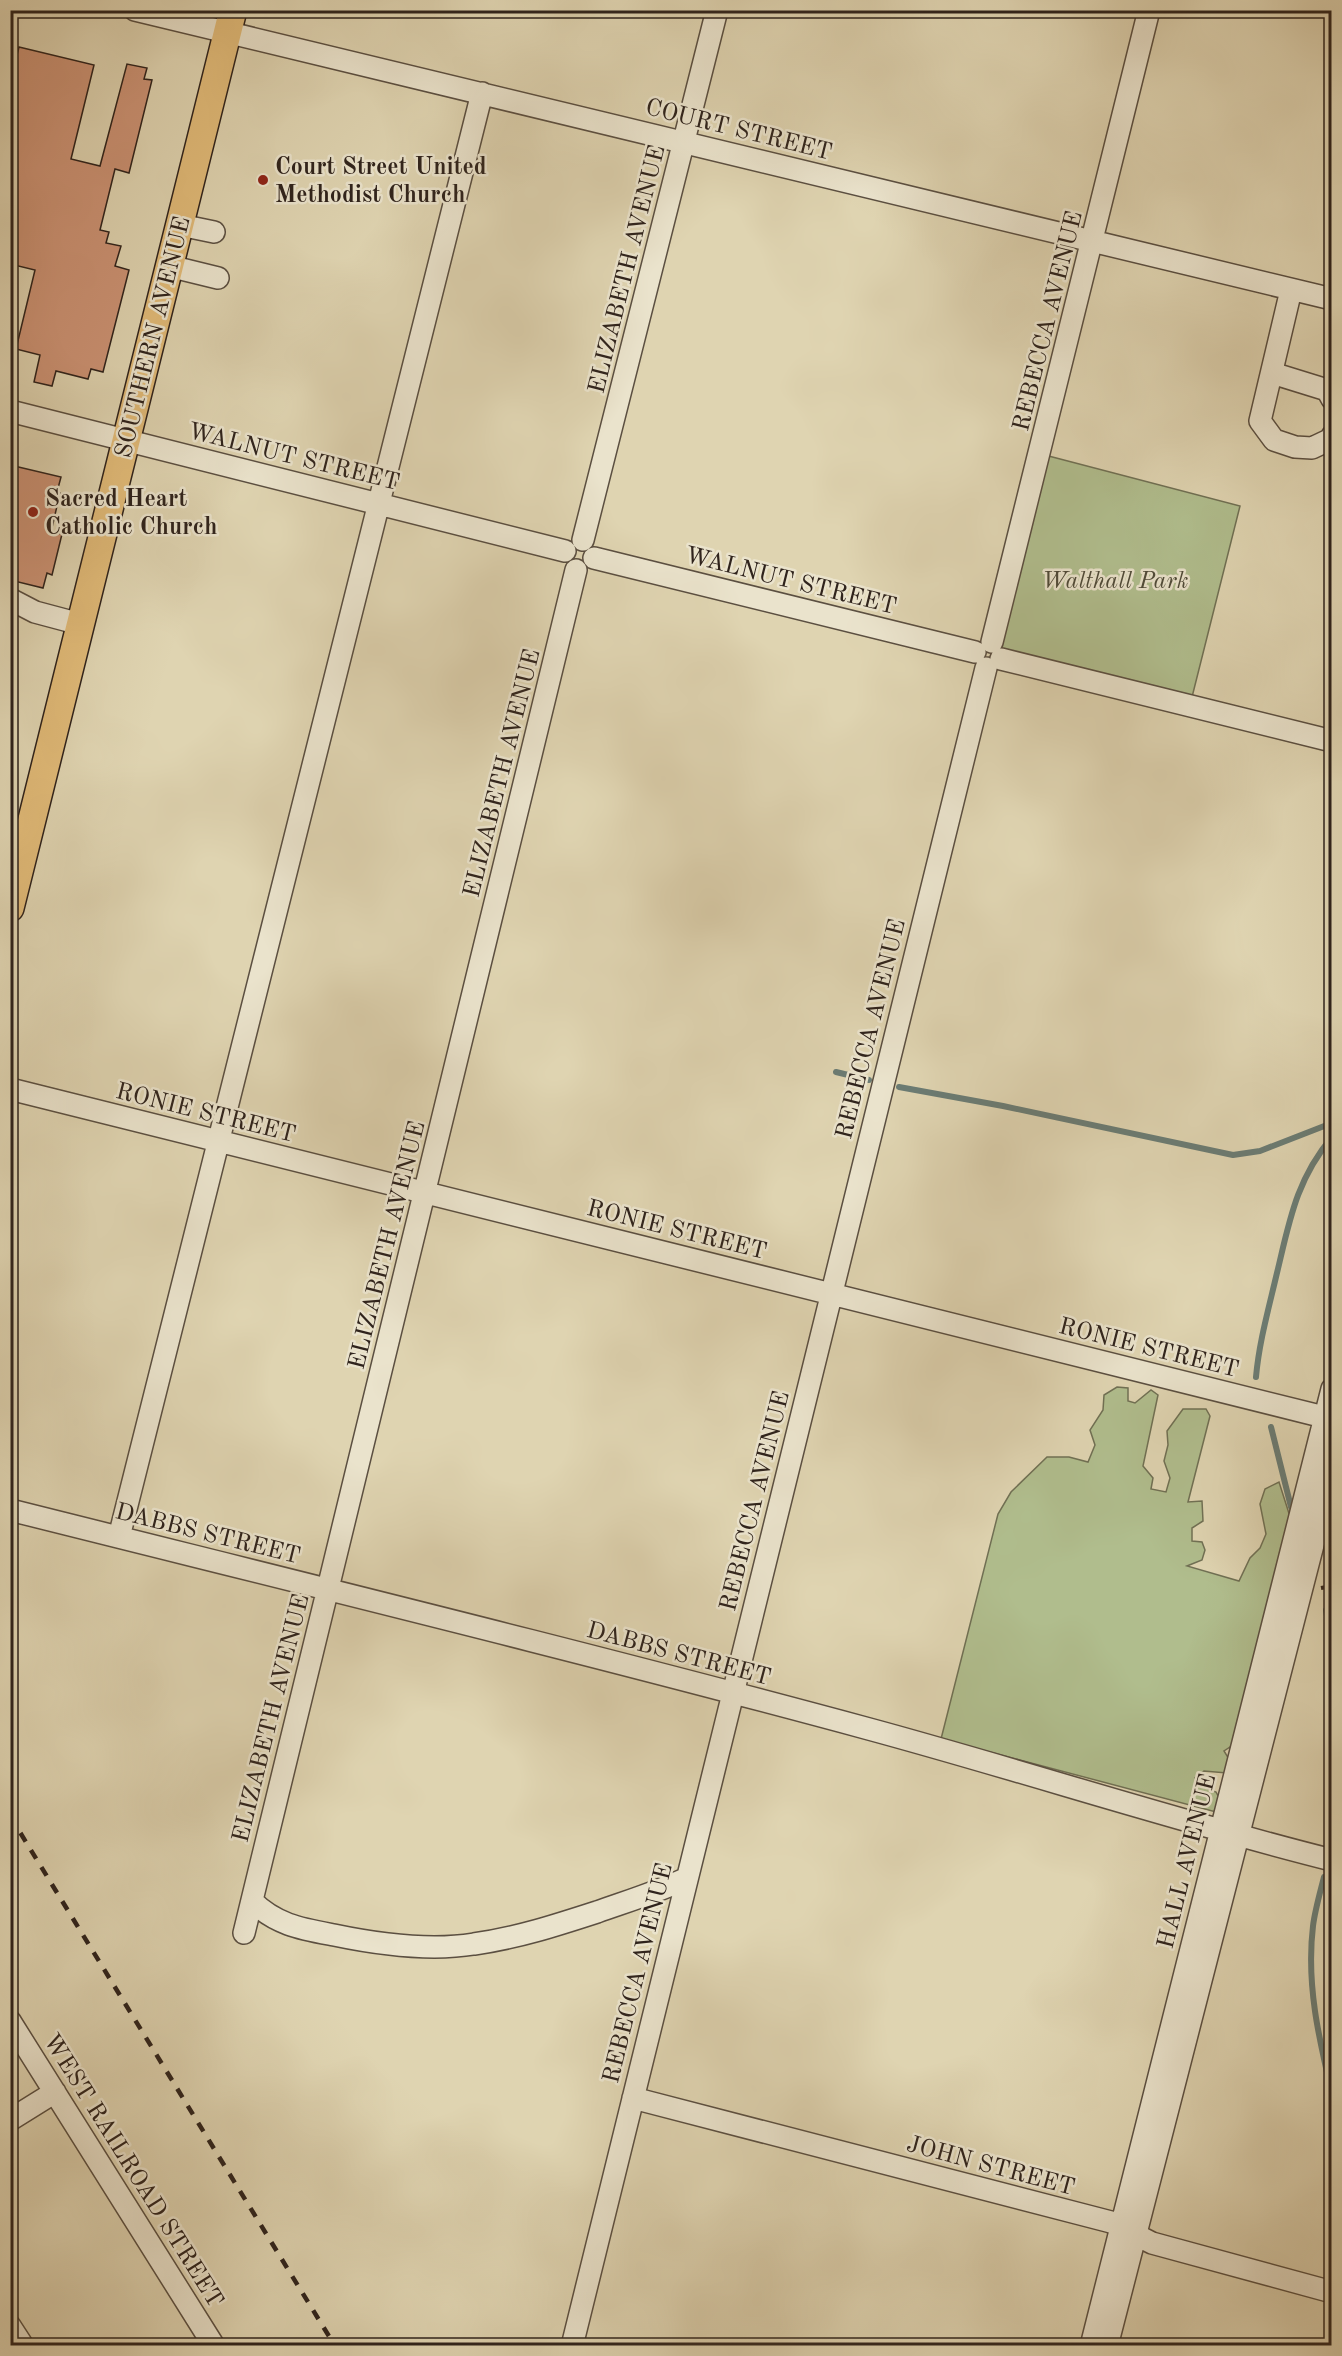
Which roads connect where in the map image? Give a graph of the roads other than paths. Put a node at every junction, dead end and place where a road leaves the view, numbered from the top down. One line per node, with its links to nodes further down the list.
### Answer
1 (135, 10): 4 (street, COURT STREET)
2 (717, 10): 6 (street, ELIZABETH AVENUE)
3 (1149, 10): 9 (street, REBECCA AVENUE)
4 (230, 21): 5 (street, COURT STREET); 7 (main road, SOUTHERN AVENUE)
5 (482, 93): 6 (street, COURT STREET); 19 (street)
6 (685, 142): 9 (street, COURT STREET); 20 (street, ELIZABETH AVENUE)
7 (180, 225): 8 (street); 10 (main road, SOUTHERN AVENUE)
8 (214, 232)
9 (1093, 241): 12 (street, COURT STREET); 23 (street, REBECCA AVENUE)
10 (169, 266): 11 (street); 18 (main road, SOUTHERN AVENUE)
11 (218, 278)
12 (1291, 290): 13 (street, COURT STREET); 14 (street)
13 (1332, 300)
14 (1272, 373): 15 (street); 17 (street)
15 (1332, 399)
16 (10, 411): 18 (street, WALNUT STREET)
17 (1332, 436)
18 (126, 440): 19 (street, WALNUT STREET); 22 (main road, SOUTHERN AVENUE)
19 (379, 503): 20 (street, WALNUT STREET); 27 (street)
20 (580, 555): 23 (street, WALNUT STREET); 28 (street, ELIZABETH AVENUE)
21 (10, 599): 22 (street)
22 (80, 624): 25 (main road, SOUTHERN AVENUE)
23 (988, 655): 24 (street, WALNUT STREET); 29 (street, REBECCA AVENUE)
24 (1332, 741)
25 (10, 908)
26 (10, 1089): 27 (street, RONIE STREET)
27 (219, 1142): 28 (street, RONIE STREET); 34 (street)
28 (426, 1191): 29 (street, RONIE STREET); 35 (street, ELIZABETH AVENUE)
29 (831, 1295): 31 (street, RONIE STREET); 36 (street, REBECCA AVENUE)
30 (1332, 1389): 31 (street, HALL AVENUE)
31 (1328, 1418): 37 (street, HALL AVENUE)
32 (1332, 1471): 37 (street, HALL AVENUE)
33 (10, 1510): 34 (street, DABBS STREET)
34 (119, 1537): 35 (street, DABBS STREET)
35 (328, 1589): 36 (street, DABBS STREET); 40 (street, ELIZABETH AVENUE)
36 (734, 1693): 37 (street, DABBS STREET); 39 (street, REBECCA AVENUE)
37 (1229, 1834): 38 (street, DABBS STREET); 46 (street, HALL AVENUE)
38 (1332, 1860)
39 (687, 1878): 40 (street); 44 (street, REBECCA AVENUE)
40 (252, 1901): 41 (street, ELIZABETH AVENUE)
41 (244, 1933)
42 (10, 2021): 43 (street, WEST RAILROAD STREET)
43 (55, 2092): 45 (street); 50 (street, WEST RAILROAD STREET)
44 (633, 2098): 46 (street, JOHN STREET); 51 (street, REBECCA AVENUE)
45 (10, 2120)
46 (1128, 2231): 47 (street, JOHN STREET); 52 (street, HALL AVENUE); 53 (street, HALL AVENUE)
47 (1332, 2292)
48 (10, 2326): 49 (street)
49 (23, 2346)
50 (214, 2346)
51 (572, 2346)
52 (1091, 2346)
53 (1107, 2346)

